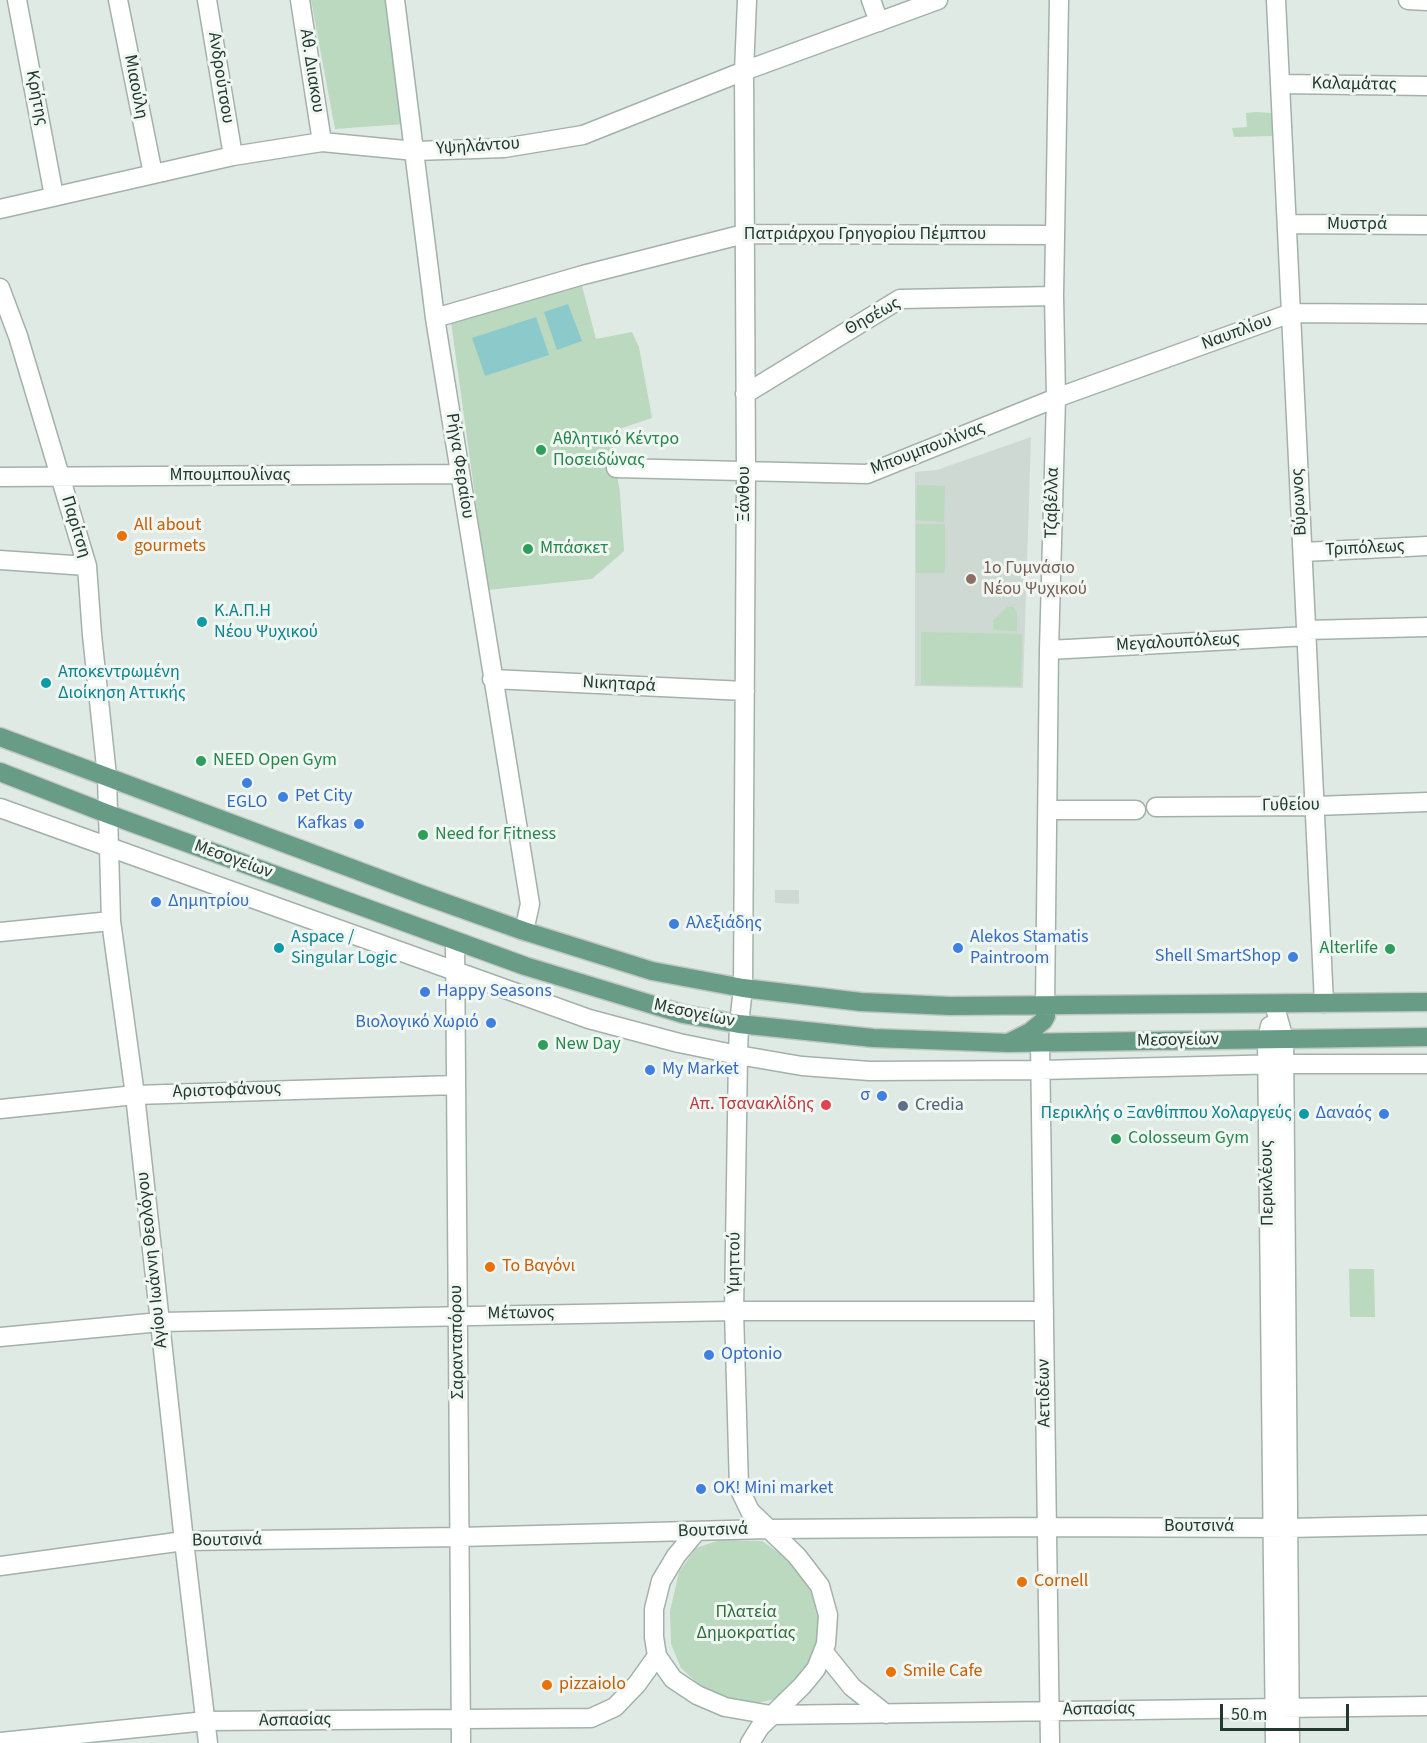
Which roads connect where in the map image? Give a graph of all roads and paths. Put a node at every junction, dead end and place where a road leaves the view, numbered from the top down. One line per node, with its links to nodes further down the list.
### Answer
1 (17, 0): 23 (street, Κρήτης)
2 (118, 0): 22 (street, Μιαούλη)
3 (207, 0): 21 (street, Ανδρούτσου)
4 (300, 0): 19 (street, Αθ. Διιακου)
5 (395, 0): 20 (street, Ρήγα Φεραίου)
6 (747, 0): 16 (street, Ξάνθου)
7 (871, 0): 15 (street)
8 (938, 0): 15 (street, Υψηλάντου)
9 (1051, 0): 14 (street)
10 (1059, 0): 14 (street, Τζαβέλλα)
11 (1276, 0): 17 (street, Βύρωνος)
12 (1408, 0): 13 (street)
13 (1427, 1)
14 (1058, 20): 28 (street, Τζαβέλλα)
15 (879, 22): 16 (street, Υψηλάντου)
16 (744, 71): 20 (street, Υψηλάντου); 27 (street, Ξάνθου)
17 (1280, 84): 18 (street, Καλαμάτας); 25 (street, Βύρωνος)
18 (1427, 86)
19 (322, 142): 20 (street, Υψηλάντου); 21 (street, Υψηλάντου)
20 (415, 151): 33 (street, Ρήγα Φεραίου)
21 (233, 156): 22 (street, Υψηλάντου)
22 (153, 174): 23 (street, Υψηλάντου)
23 (54, 196): 24 (street, Υψηλάντου)
24 (0, 210)
25 (1287, 224): 26 (street, Μυστρά); 31 (street, Βύρωνος)
26 (1427, 225)
27 (744, 234): 28 (street, Πατριάρχου Γρηγορίου Πέμπτου); 33 (street, Πατριάρχου Γρηγορίου Πέμπτου); 35 (street, Ξάνθου)
28 (1055, 235): 30 (street, Τζαβέλλα)
29 (0, 288): 34 (street, Παρίτση)
30 (1054, 296): 35 (street, Θησέως); 36 (street, Τζαβέλλα)
31 (1291, 313): 32 (street, Ναυπλίου); 36 (street, Ναυπλίου); 43 (street, Βύρωνος)
32 (1427, 314)
33 (435, 318): 39 (street, Ρήγα Φεραίου)
34 (9, 338): 41 (street, Παρίτση)
35 (745, 394): 38 (street, Ξάνθου)
36 (1056, 399): 38 (street, Μπουμπουλίνας); 48 (street, Τζαβέλλα)
37 (616, 468): 38 (street, Μπουμπουλίνας)
38 (746, 471): 50 (street, Ξάνθου)
39 (460, 474): 41 (street, Μπουμπουλίνας); 49 (street, Ρήγα Φεραίου)
40 (0, 477): 41 (street, Μπουμπουλίνας)
41 (60, 478): 45 (street, Παρίτση)
42 (1427, 546): 43 (street, Τριπόλεως)
43 (1303, 552): 47 (street, Βύρωνος)
44 (0, 560): 45 (street)
45 (87, 566): 53 (street, Παρίτση)
46 (1427, 627): 47 (street, Μεγαλουπόλεως)
47 (1306, 633): 48 (street, Μεγαλουπόλεως); 55 (street, Βύρωνος)
48 (1050, 650): 58 (street, Τζαβέλλα)
49 (492, 679): 50 (street, Νικηταρά); 63 (street, Ρήγα Φεραίου)
50 (745, 691): 67 (street, Ξάνθου)
51 (0, 737): 53 (main road, Μεσογείων)
52 (0, 772): 60 (main road, Μεσογείων)
53 (107, 776): 60 (street, Αγίου Ιωάννη Θεολόγου); 63 (main road, Μεσογείων)
54 (1427, 802): 55 (street, Γυθείου)
55 (1315, 806): 56 (street, Γυθείου); 69 (street, Βύρωνος)
56 (1156, 807)
57 (0, 808): 61 (street, Μεσογείων)
58 (1048, 810): 59 (street); 71 (street, Τζαβέλλα)
59 (1136, 810)
60 (108, 814): 61 (street, Αγίου Ιωάννη Θεολόγου); 65 (main road, Μεσογείων)
61 (109, 848): 62 (street, Αγίου Ιωάννη Θεολόγου); 66 (street, Μεσογείων)
62 (111, 921): 64 (street); 82 (street, Αγίου Ιωάννη Θεολόγου)
63 (524, 931): 67 (main road, Μεσογείων)
64 (0, 932)
65 (455, 941): 66 (street, Σαρανταπόρου); 72 (main road, Μεσογείων)
66 (454, 972): 77 (street, Μεσογείων); 81 (street, Σαρανταπόρου)
67 (743, 988): 71 (main road, Μεσογείων); 72 (street, Υμηττού)
68 (1427, 1002): 69 (main road, Μεσογείων)
69 (1324, 1003): 70 (main road, Μεσογείων)
70 (1274, 1004): 71 (main road, Μεσογείων); 74 (street, Περικλέους)
71 (1045, 1006): 75 (main road)
72 (739, 1024): 75 (main road, Μεσογείων); 77 (street, Υμηττού)
73 (1427, 1037): 74 (main road, Μεσογείων)
74 (1275, 1039): 76 (main road, Μεσογείων); 78 (street, Περικλέους)
75 (1008, 1043): 76 (main road, Μεσογείων)
76 (1040, 1043): 80 (street, Αετιδέων)
77 (738, 1055): 80 (street, Μεσογείων); 84 (street, Υμηττού)
78 (1276, 1064): 79 (street, Μεσογείων); 80 (street, Μεσογείων); 91 (street, Περικλέους)
79 (1427, 1064)
80 (1040, 1070): 85 (street, Αετιδέων)
81 (455, 1085): 82 (street, Αριστοφάνους); 86 (street, Σαρανταπόρου)
82 (135, 1095): 83 (street, Αριστοφάνους); 87 (street, Αγίου Ιωάννη Θεολόγου)
83 (0, 1109)
84 (734, 1311): 85 (street, Μέτωνος); 86 (street, Μέτωνος); 92 (street, Υμηττού)
85 (1044, 1311): 90 (street, Αετιδέων)
86 (457, 1316): 87 (street, Μέτωνος); 94 (street, Σαρανταπόρου)
87 (160, 1322): 88 (street, Μέτωνος); 95 (street, Αγίου Ιωάννη Θεολόγου)
88 (0, 1337)
89 (1427, 1525): 91 (street, Βουτσινά)
90 (1047, 1527): 91 (street, Βουτσινά); 92 (street, Βουτσινά); 101 (street, Αετιδέων)
91 (1280, 1528): 100 (street, Περικλέους)
92 (768, 1529): 93 (street, Βουτσινά); 97 (street)
93 (696, 1532): 94 (street, Βουτσινά); 98 (street)
94 (459, 1537): 95 (street, Βουτσινά); 104 (street, Σαρανταπόρου)
95 (184, 1542): 96 (street, Βουτσινά); 105 (street, Αγίου Ιωάννη Θεολόγου)
96 (0, 1566)
97 (823, 1651): 102 (street); 103 (street)
98 (657, 1656): 103 (street); 104 (street, Ασπασίας)
99 (1427, 1706): 100 (street, Ασπασίας)
100 (1282, 1708): 101 (street, Ασπασίας); 111 (street, Περικλέους); 112 (street, Περικλέους)
101 (1050, 1711): 102 (street, Ασπασίας); 110 (street, Αετιδέων)
102 (886, 1714): 103 (street, Ασπασίας)
103 (771, 1715): 109 (street)
104 (461, 1719): 105 (street, Ασπασίας); 108 (street, Σαρανταπόρου)
105 (206, 1722): 106 (street, Ασπασίας); 107 (street, Αγίου Ιωάννη Θεολόγου)
106 (0, 1742)
107 (208, 1743)
108 (461, 1743)
109 (750, 1743)
110 (1050, 1743)
111 (1275, 1743)
112 (1290, 1743)

